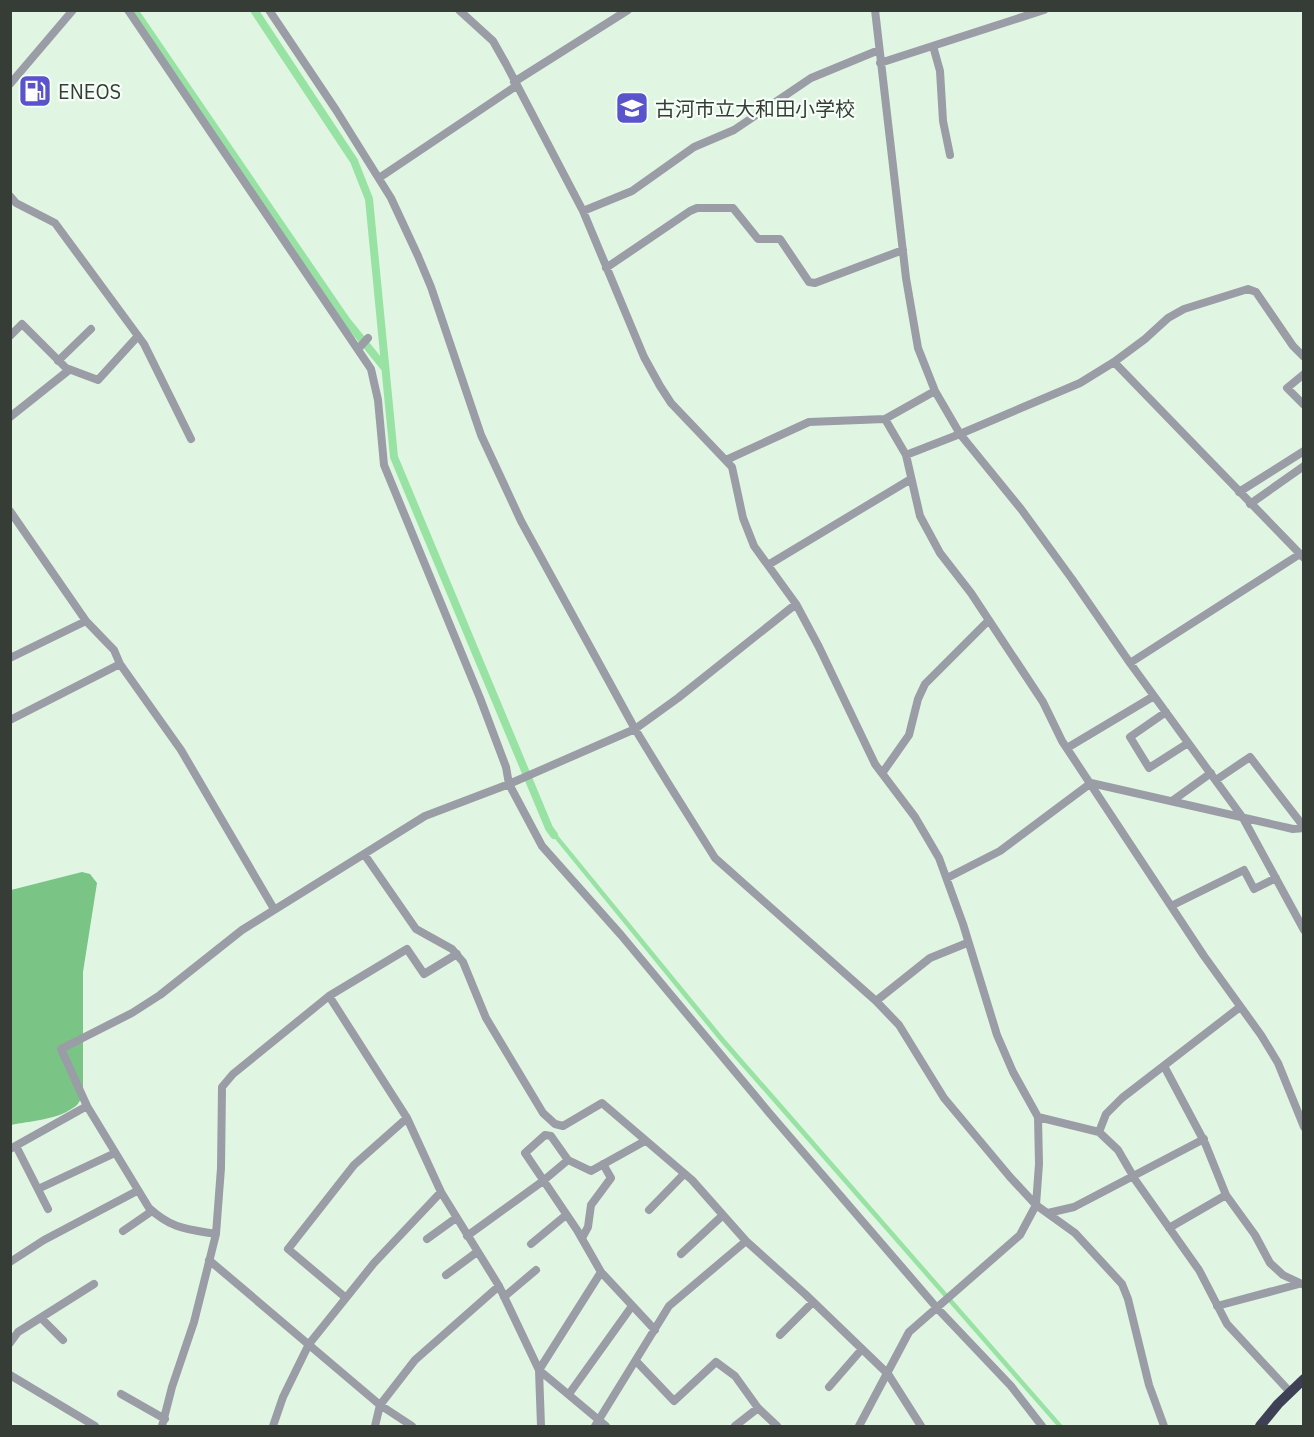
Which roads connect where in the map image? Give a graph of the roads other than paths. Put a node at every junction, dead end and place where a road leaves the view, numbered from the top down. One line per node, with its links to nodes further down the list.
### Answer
1 (73, 10): 11 (street)
2 (128, 10): 23 (street)
3 (269, 10): 14 (street)
4 (459, 10): 12 (street)
5 (628, 10): 12 (street)
6 (875, 10): 9 (street)
7 (1044, 10): 8 (street)
8 (933, 46): 10 (street); 13 (street)
9 (879, 50): 10 (street); 16 (street)
10 (880, 63): 17 (street)
11 (10, 84)
12 (515, 84): 14 (street); 16 (street)
13 (950, 155)
14 (379, 178): 54 (street)
15 (10, 196): 21 (street)
16 (583, 211): 18 (street)
17 (903, 250): 18 (street); 29 (street)
18 (606, 268): 37 (street)
19 (91, 329): 25 (street)
20 (10, 336): 25 (street)
21 (138, 336): 27 (street); 34 (street)
22 (368, 338): 23 (street)
23 (358, 349): 60 (street)
24 (1304, 357): 26 (street)
25 (58, 361): 27 (street)
26 (1114, 362): 33 (street); 40 (street)
27 (69, 370): 31 (street)
28 (1304, 374): 30 (street)
29 (935, 391): 32 (street); 33 (street)
30 (1304, 405)
31 (10, 417)
32 (885, 419): 36 (street); 37 (street)
33 (960, 434): 36 (street); 49 (street)
34 (191, 439)
35 (1304, 451): 40 (street)
36 (906, 455): 39 (street)
37 (726, 460): 44 (street)
38 (1304, 466): 41 (street)
39 (911, 478): 44 (street); 46 (street)
40 (1239, 492): 41 (street)
41 (1250, 504): 43 (street)
42 (10, 511): 47 (street)
43 (1302, 556): 49 (street)
44 (768, 565): 45 (street)
45 (796, 604): 54 (street); 57 (street)
46 (989, 620): 56 (street); 57 (street)
47 (86, 621): 48 (street); 50 (street)
48 (10, 658)
49 (1130, 663): 51 (street)
50 (120, 664): 53 (street); 68 (street)
51 (1154, 696): 52 (street); 56 (street)
52 (1166, 712): 55 (street); 55 (street)
53 (10, 720)
54 (635, 729): 60 (street); 73 (street)
55 (1188, 743): 58 (street)
56 (1067, 748): 59 (street)
57 (883, 772): 65 (street)
58 (1213, 777): 61 (street); 62 (street); 63 (street)
59 (1091, 783): 61 (street); 65 (street); 67 (street)
60 (509, 784): 64 (street); 125 (street)
61 (1172, 801): 62 (street)
62 (1243, 818): 63 (street); 66 (street)
63 (1304, 828)
64 (364, 854): 68 (street); 71 (street)
65 (947, 878): 70 (street)
66 (1276, 878): 67 (street); 69 (street)
67 (1171, 906): 74 (street)
68 (274, 909): 76 (street)
69 (1304, 930)
70 (967, 943): 73 (street); 77 (street)
71 (457, 954): 72 (street); 82 (street)
72 (329, 996): 78 (street); 104 (street)
73 (876, 1001): 94 (street)
74 (1240, 1007): 75 (street); 79 (street)
75 (1164, 1066): 80 (street); 81 (street)
76 (87, 1106): 83 (street); 84 (street)
77 (1038, 1117): 80 (street); 94 (street)
78 (407, 1118): 92 (street); 121 (street)
79 (1304, 1127)
80 (1099, 1132): 88 (street)
81 (1204, 1139): 88 (street); 93 (street)
82 (645, 1141): 86 (street); 87 (street)
83 (13, 1148): 90 (street)
84 (115, 1153): 90 (street); 91 (street)
85 (568, 1160): 86 (street); 89 (street); 89 (street)
86 (603, 1164): 106 (street)
87 (684, 1174): 96 (street); 100 (street)
88 (1134, 1177): 98 (street); 102 (street)
89 (543, 1181): 99 (street); 105 (street)
90 (38, 1190): 95 (street)
91 (137, 1191): 97 (street); 113 (street)
92 (441, 1192): 101 (street); 121 (street)
93 (1226, 1194): 102 (street); 118 (street)
94 (1036, 1205): 98 (street); 125 (street)
95 (48, 1209)
96 (649, 1210)
97 (152, 1211): 103 (street); 104 (street)
98 (1048, 1213): 157 (street)
99 (566, 1215): 106 (street); 109 (street)
100 (723, 1215): 108 (street); 111 (street)
101 (456, 1218): 105 (street); 107 (street)
102 (1169, 1228): 124 (street)
103 (123, 1231)
104 (216, 1234): 112 (street)
105 (467, 1236): 110 (street)
106 (582, 1238): 115 (street)
107 (426, 1239)
108 (746, 1241): 122 (street); 127 (street)
109 (531, 1244)
110 (477, 1252): 116 (street); 119 (street)
111 (681, 1254)
112 (209, 1260): 131 (street); 144 (street)
113 (10, 1262)
114 (536, 1270): 120 (street)
115 (600, 1272): 123 (street); 134 (street)
116 (446, 1275)
117 (94, 1284): 126 (street)
118 (1301, 1285): 124 (street)
119 (499, 1286): 120 (street); 142 (street)
120 (504, 1297): 134 (street)
121 (346, 1298): 131 (street)
122 (813, 1302): 128 (street); 132 (street)
123 (632, 1305): 127 (street); 141 (street)
124 (1217, 1306): 139 (street)
125 (937, 1308): 135 (street); 156 (street)
126 (40, 1318): 129 (street); 130 (street)
127 (655, 1330): 133 (street)
128 (780, 1335)
129 (63, 1340)
130 (10, 1343)
131 (309, 1344): 142 (street); 147 (street)
132 (862, 1349): 135 (street); 138 (street)
133 (636, 1361): 143 (street); 145 (street)
134 (539, 1370): 141 (street); 150 (street)
135 (888, 1374): 154 (street); 155 (street)
136 (10, 1375): 146 (street)
137 (1304, 1379): 139 (highway)
138 (830, 1387)
139 (1290, 1392): 158 (highway)
140 (121, 1394): 144 (street)
141 (569, 1394): 145 (street)
142 (380, 1405): 148 (street); 149 (street)
143 (758, 1408): 152 (street); 153 (street)
144 (163, 1423)
145 (597, 1423): 151 (street)
146 (95, 1426)
147 (273, 1426)
148 (375, 1426)
149 (412, 1426)
150 (541, 1426)
151 (606, 1426)
152 (735, 1426)
153 (777, 1426)
154 (859, 1426)
155 (919, 1426)
156 (1042, 1426)
157 (1164, 1426)
158 (1260, 1426)

